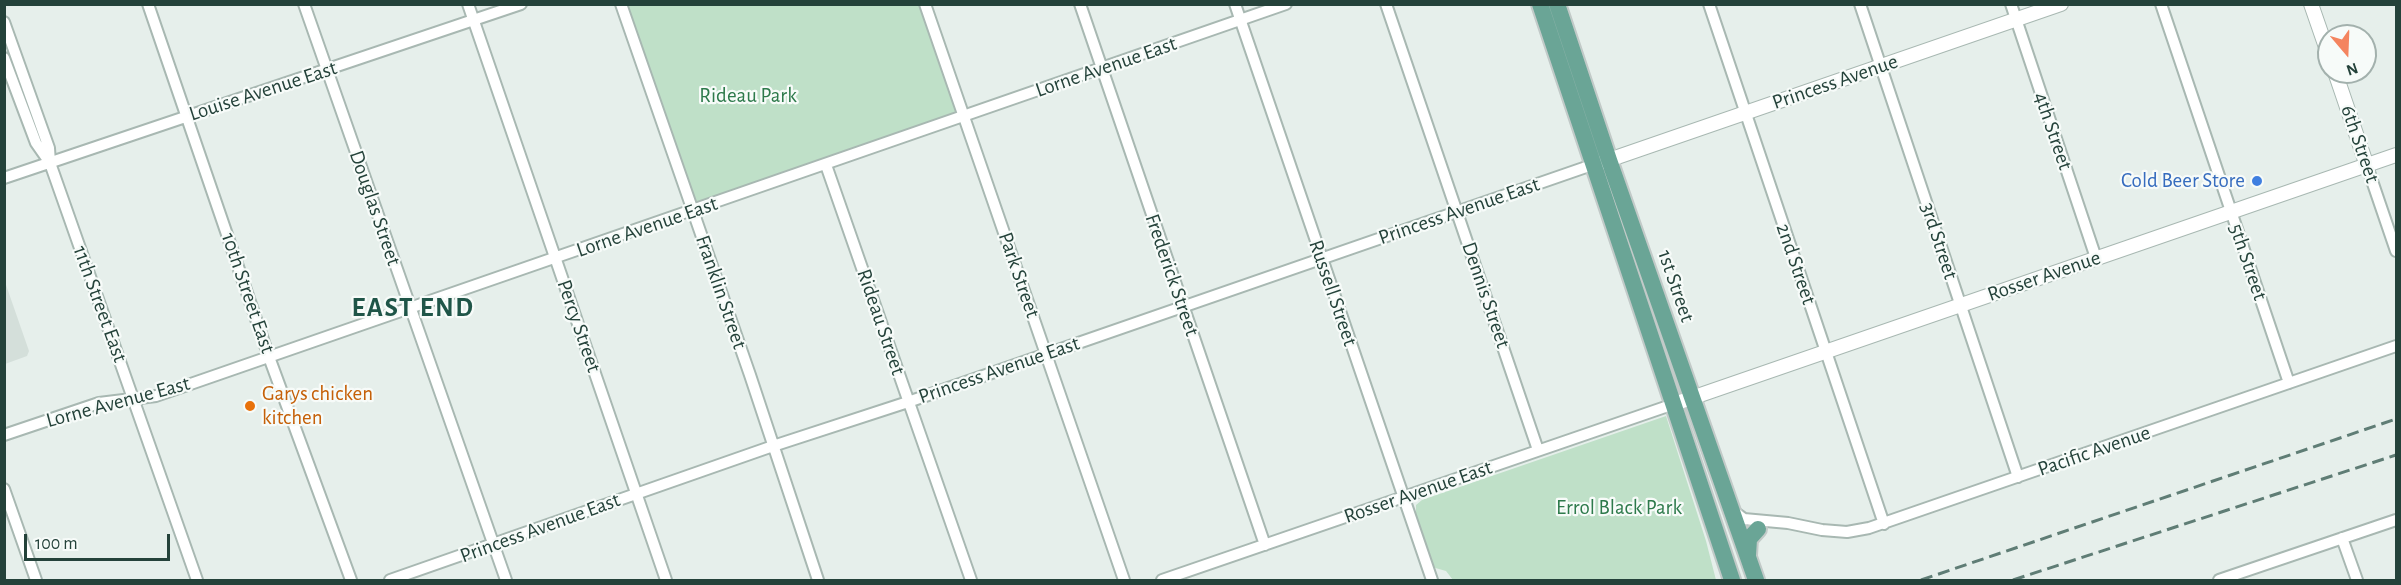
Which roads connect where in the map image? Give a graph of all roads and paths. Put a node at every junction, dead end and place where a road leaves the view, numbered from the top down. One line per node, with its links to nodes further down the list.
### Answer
1 (148, 4): 30 (street, 10th Street East)
2 (304, 4): 27 (street, Douglas Street)
3 (468, 4): 19 (street, Percy Street)
4 (521, 4): 19 (street, Louise Avenue East)
5 (621, 4): 39 (street, Franklin Street)
6 (925, 4): 31 (street, Park Street)
7 (1080, 4): 26 (street, Frederick Street)
8 (1234, 4): 20 (street, Russell Street)
9 (1286, 4): 20 (street, Lorne Avenue East)
10 (1386, 4): 40 (street, Dennis Street)
11 (1540, 4): 36 (main road, 1st Street)
12 (1557, 4): 33 (main road, 1st Street)
13 (1709, 4): 29 (street, 2nd Street)
14 (1860, 4): 25 (street, 3rd Street)
15 (2011, 4): 21 (street, 4th Street)
16 (2061, 4): 21 (street, Princess Avenue)
17 (2161, 4): 41 (street, 5th Street)
18 (2312, 4): 23 (street)
19 (474, 20): 27 (street, Louise Avenue East); 43 (street, Percy Street)
20 (1240, 20): 26 (street, Lorne Avenue East); 45 (street, Russell Street)
21 (2016, 20): 25 (street, Princess Avenue); 44 (street, 4th Street)
22 (4, 22): 34 (street, 11th Street East)
23 (2319, 24)
24 (4, 58): 34 (street, 11th Street East)
25 (1881, 66): 29 (street, Princess Avenue); 46 (street, 3rd Street)
26 (1102, 68): 31 (street, Lorne Avenue East); 47 (street, Frederick Street)
27 (327, 70): 30 (street, Louise Avenue East); 48 (street, Douglas Street)
28 (2339, 84): 37 (street, 6th Street)
29 (1745, 113): 33 (street, Princess Avenue); 50 (street, 2nd Street)
30 (188, 117): 34 (street, Louise Avenue East); 52 (street, 10th Street East)
31 (963, 117): 35 (street, Lorne Avenue East); 51 (street, Park Street)
32 (2397, 155): 37 (street, Rosser Avenue)
33 (1609, 160): 36 (street, Princess Avenue East); 54 (main road, 1st Street)
34 (50, 163): 38 (street, Louise Avenue East); 55 (street, 11th Street East)
35 (826, 165): 39 (street, Lorne Avenue East); 56 (street, Rideau Street)
36 (1592, 165): 40 (street, Princess Avenue East); 57 (main road, 1st Street)
37 (2367, 166): 41 (street, Rosser Avenue); 42 (street, 6th Street)
38 (4, 178)
39 (692, 211): 43 (street, Lorne Avenue East); 59 (street, Franklin Street)
40 (1457, 211): 45 (street, Princess Avenue East); 60 (street, Dennis Street)
41 (2231, 212): 44 (street, Rosser Avenue); 53 (street, 5th Street)
42 (2397, 251)
43 (556, 258): 48 (street, Lorne Avenue East); 64 (street, Percy Street)
44 (2096, 258): 46 (street, Rosser Avenue)
45 (1321, 259): 47 (street, Princess Avenue East); 65 (street, Russell Street)
46 (1960, 305): 50 (street, Rosser Avenue); 62 (street, 3rd Street)
47 (1183, 306): 51 (street, Princess Avenue East); 74 (street, Frederick Street)
48 (411, 308): 52 (street, Lorne Avenue East); 73 (street, Douglas Street)
49 (2397, 346): 53 (street, Pacific Avenue)
50 (1825, 352): 54 (street, Rosser Avenue); 69 (street, 2nd Street)
51 (1046, 353): 56 (street, Princess Avenue East); 84 (street, Park Street)
52 (269, 357): 55 (street, Lorne Avenue East); 78 (street, 10th Street East)
53 (2289, 383): 62 (street, Pacific Avenue)
54 (1691, 398): 57 (street, Rosser Avenue); 66 (main road, 1st Street)
55 (134, 400): 58 (street, Lorne Avenue East); 77 (street, 11th Street East)
56 (908, 402): 59 (street, Princess Avenue East); 83 (street, Rideau Street)
57 (1674, 404): 60 (street, Rosser Avenue East); 61 (main road, 1st Street)
58 (4, 435)
59 (773, 446): 64 (street, Princess Avenue East); 82 (street, Franklin Street)
60 (1538, 450): 65 (street, Rosser Avenue East)
61 (1692, 454): 71 (main road); 87 (main road, 1st Street)
62 (2018, 477): 69 (street, Pacific Avenue)
63 (4, 489): 76 (street)
64 (635, 494): 73 (street, Princess Avenue East); 81 (street, Percy Street)
65 (1403, 496): 74 (street, Rosser Avenue East); 86 (street, Russell Street)
66 (1728, 504): 68 (street, Pacific Avenue); 71 (main road, 1st Street)
67 (2397, 520): 72 (street)
68 (1788, 523): 69 (street, Pacific Avenue); 70 (street, Pacific Avenue)
69 (1884, 524)
70 (1758, 530): 71 (street, Pacific Avenue); 75 (main road)
71 (1739, 535): 75 (main road, 1st Street)
72 (2342, 538): 89 (street); 90 (street)
73 (495, 545): 79 (street, Princess Avenue East); 80 (street, Douglas Street)
74 (1265, 545): 85 (street, Rosser Avenue East)
75 (1749, 562): 88 (main road, 1st Street)
76 (36, 580)
77 (197, 580)
78 (351, 580)
79 (390, 580)
80 (506, 580)
81 (666, 580)
82 (818, 580)
83 (970, 580)
84 (1124, 580)
85 (1162, 580)
86 (1432, 580)
87 (1732, 580)
88 (1756, 580)
89 (2219, 580)
90 (2357, 580)

